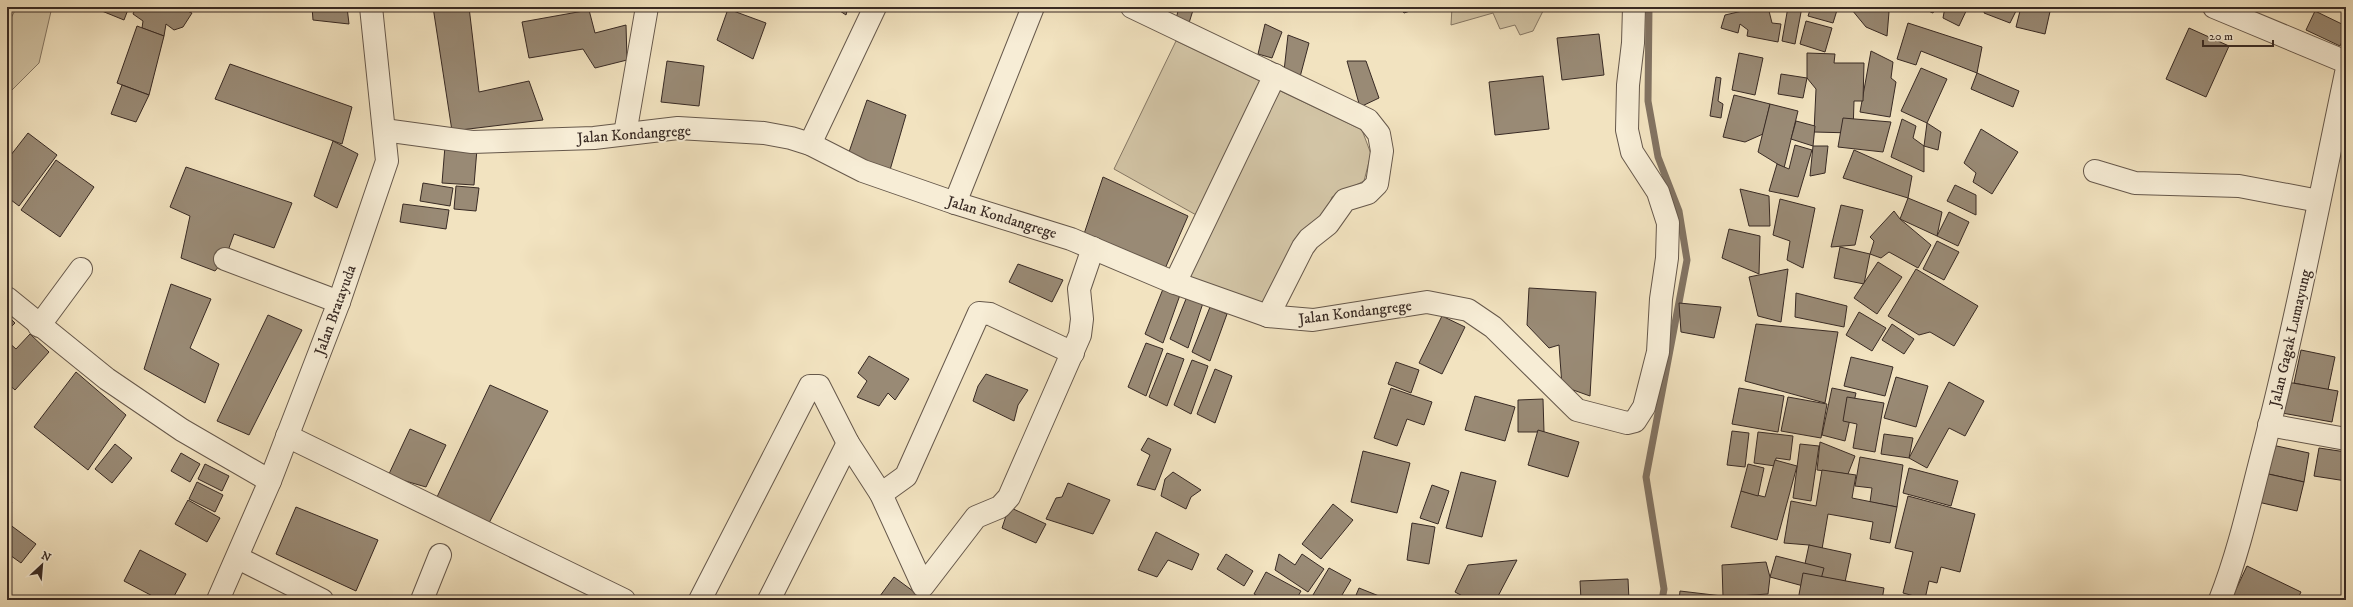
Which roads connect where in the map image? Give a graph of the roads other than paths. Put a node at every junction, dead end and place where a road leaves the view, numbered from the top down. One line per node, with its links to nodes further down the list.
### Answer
1 (371, 7): 11 (street, Jalan Bratayuda)
2 (646, 7): 12 (street)
3 (875, 7): 13 (street)
4 (1033, 7): 16 (street)
5 (1132, 7): 10 (street)
6 (1634, 7): 23 (street, Jalan Kondangrege)
7 (2214, 7): 8 (street)
8 (2346, 62)
9 (2346, 73): 15 (street, Jalan Gagak Lumayung)
10 (1275, 75): 20 (street); 23 (street)
11 (384, 130): 12 (street, Jalan Kondangrege); 22 (street, Jalan Bratayuda)
12 (625, 134): 13 (street, Jalan Kondangrege)
13 (810, 144): 16 (street, Jalan Kondangrege)
14 (2095, 172): 15 (street)
15 (2320, 201): 26 (street, Jalan Gagak Lumayung)
16 (955, 203): 17 (street, Jalan Kondangrege)
17 (1093, 248): 20 (street, Jalan Kondangrege); 25 (street)
18 (225, 259): 22 (street)
19 (81, 269): 24 (street)
20 (1175, 283): 23 (street, Jalan Kondangrege)
21 (7, 298): 24 (street)
22 (339, 302): 27 (street, Jalan Bratayuda)
23 (1268, 316)
24 (39, 326): 30 (street)
25 (1073, 353): 31 (street); 31 (street)
26 (2269, 425): 28 (street); 40 (street, Jalan Gagak Lumayung)
27 (287, 436): 30 (street, Jalan Bratayuda); 37 (street)
28 (2346, 439)
29 (848, 443): 31 (street); 38 (street); 39 (street)
30 (270, 481): 33 (street, Jalan Bratayuda)
31 (881, 494)
32 (440, 555): 36 (street)
33 (238, 558): 34 (street, Jalan Bratayuda); 35 (street)
34 (218, 600)
35 (322, 600)
36 (422, 600)
37 (624, 600)
38 (700, 600)
39 (769, 600)
40 (2220, 600)

